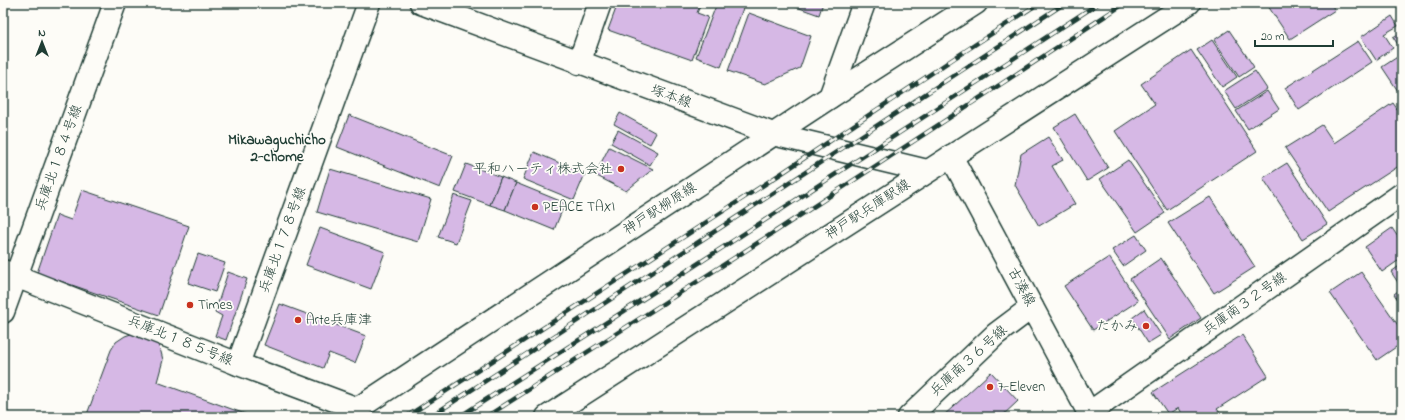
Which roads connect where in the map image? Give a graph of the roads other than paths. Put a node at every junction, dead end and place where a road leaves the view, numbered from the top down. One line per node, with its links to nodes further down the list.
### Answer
1 (115, 3): 14 (street, 兵庫北１８４号線)
2 (370, 3): 17 (street, 兵庫北１７８号線)
3 (421, 3): 8 (street, 塚本線)
4 (600, 3): 8 (street)
5 (864, 3): 9 (street)
6 (976, 3): 9 (street, 神戸駅柳原線)
7 (1189, 3): 11 (street, 神戸駅兵庫駅線)
8 (579, 63): 10 (street, 塚本線)
9 (830, 97): 10 (street, 神戸駅柳原線)
10 (773, 134): 12 (street, 塚本線); 18 (street, 神戸駅柳原線)
11 (951, 156): 12 (street, 神戸駅兵庫駅線); 15 (street, 古湊線)
12 (927, 171): 20 (street, 神戸駅兵庫駅線)
13 (1402, 194): 19 (street, 兵庫南３２号線)
14 (10, 273): 16 (street, 兵庫北１８４号線); 17 (street, 兵庫北１８５号線)
15 (1032, 307): 19 (street, 古湊線); 21 (street, 兵庫南３６号線)
16 (3, 312)
17 (238, 364): 18 (street, 兵庫北１８５号線)
18 (351, 413)
19 (1090, 415)
20 (547, 417)
21 (909, 417)

